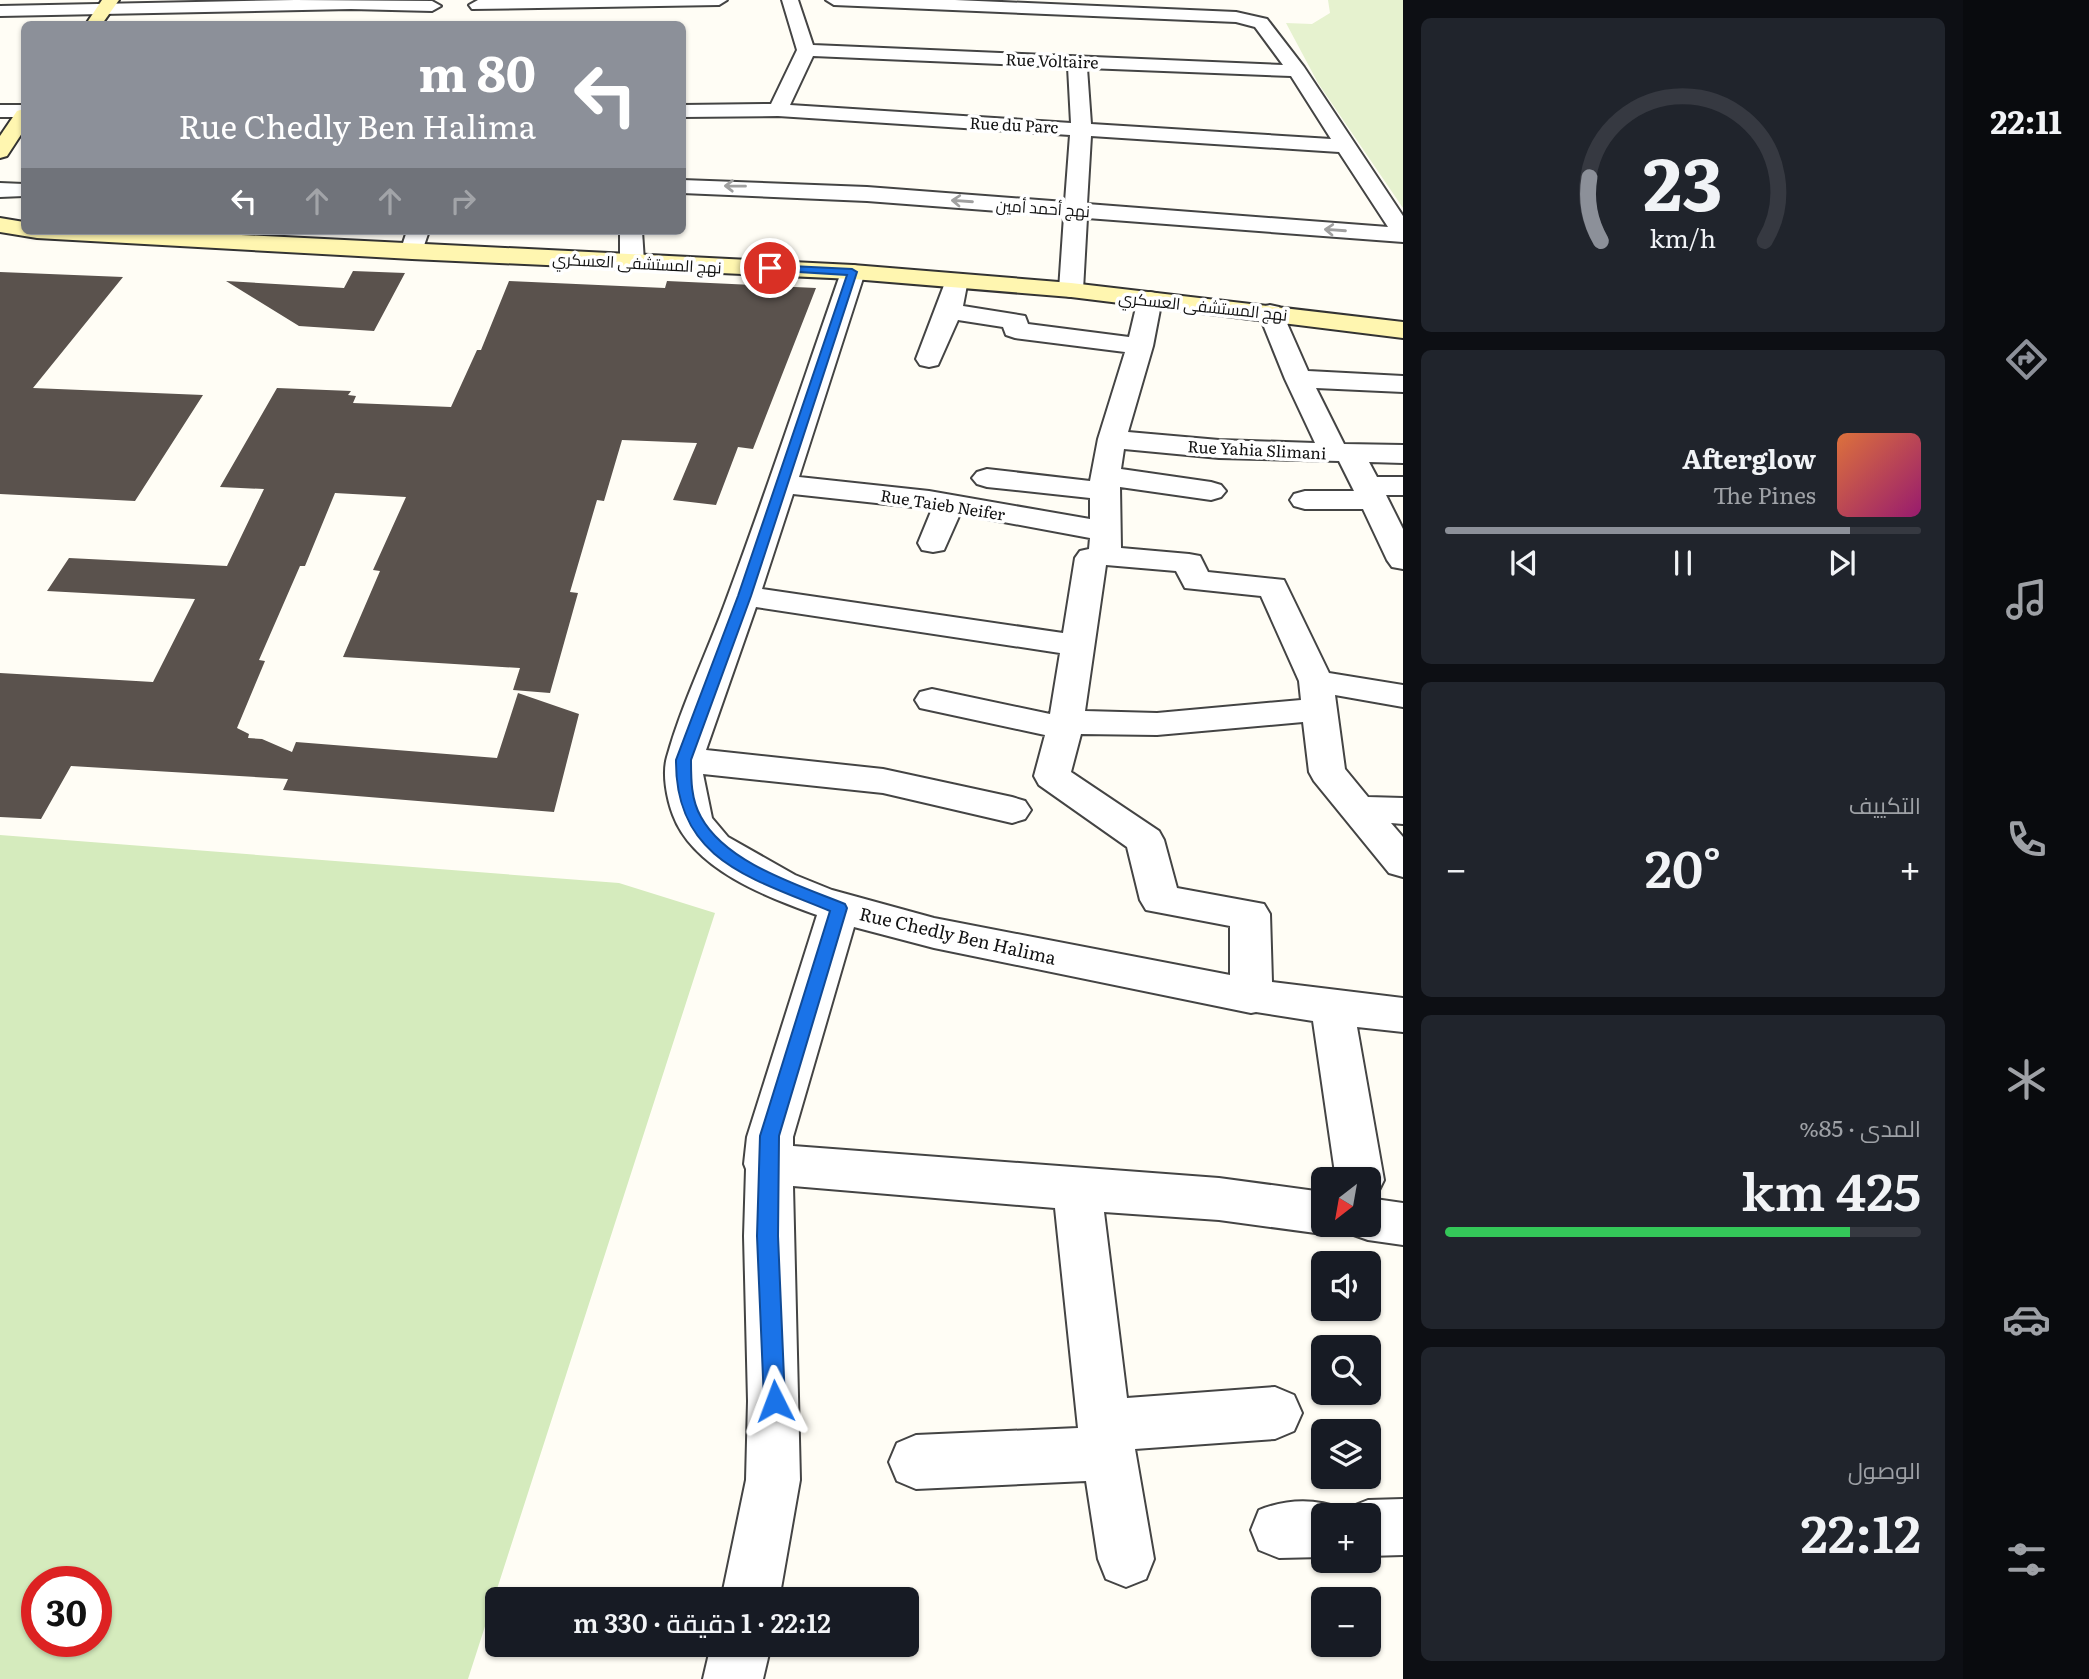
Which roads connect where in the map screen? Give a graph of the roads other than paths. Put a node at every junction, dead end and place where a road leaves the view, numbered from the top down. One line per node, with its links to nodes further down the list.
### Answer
1 (719, 0): 4 (street)
2 (790, 0): 12 (street)
3 (834, 0): 14 (street)
4 (613, 1): 7 (street); 11 (street)
5 (280, 3): 6 (street); 7 (street); 10 (street)
6 (108, 5): 8 (street); 9 (street)
7 (456, 6)
8 (0, 11)
9 (95, 21)
10 (273, 21)
11 (615, 21)
12 (806, 50): 13 (street, Rue Voltaire); 15 (street)
13 (1077, 61): 14 (street, Rue Voltaire); 20 (street)
14 (1297, 71): 21 (street)
15 (778, 110): 17 (street, Rue du Parc); 20 (street, Rue du Parc)
16 (0, 111): 18 (street)
17 (686, 111)
18 (21, 113)
19 (21, 118): 22 (street)
20 (1080, 128): 21 (street, Rue du Parc); 26 (street)
21 (1345, 146): 29 (street)
22 (0, 152)
23 (686, 186): 26 (street, نهج أحمد أمين, one-way to 23)
24 (0, 190): 25 (street)
25 (21, 190)
26 (1074, 210): 29 (street, نهج أحمد أمين, one-way to 26); 37 (street)
27 (0, 225): 28 (street)
28 (21, 228)
29 (1403, 234)
30 (150, 235): 32 (street, نهج المستشفى العسكري)
31 (631, 235): 34 (street)
32 (178, 236): 33 (street, نهج المستشفى العسكري)
33 (415, 242): 34 (street, نهج المستشفى العسكري)
34 (632, 261): 35 (street, نهج المستشفى العسكري)
35 (852, 272): 36 (street, نهج المستشفى العسكري); 50 (street, Rue Chedly Ben Halima)
36 (956, 281): 37 (street, نهج المستشفى العسكري); 39 (street)
37 (1071, 290): 38 (street, نهج المستشفى العسكري)
38 (1150, 299): 40 (street, نهج المستشفى العسكري); 42 (street)
39 (948, 311): 42 (street); 43 (street)
40 (1270, 312): 41 (street, نهج المستشفى العسكري); 44 (street)
41 (1403, 330)
42 (1140, 346): 46 (street)
43 (929, 359)
44 (1298, 379): 45 (street); 47 (street)
45 (1403, 384)
46 (1112, 439): 47 (street, Rue Yahia Slimani); 51 (street)
47 (1342, 452): 48 (street, Rue Yahia Slimani); 56 (street)
48 (1403, 454)
49 (987, 478): 51 (street)
50 (782, 484): 55 (street, Rue Taieb Neifer); 60 (street, Rue Chedly Ben Halima)
51 (1105, 484): 53 (street); 58 (street)
52 (1403, 486): 56 (street)
53 (1211, 491)
54 (1305, 500): 56 (street)
55 (949, 503): 57 (street); 58 (street, Rue Taieb Neifer)
56 (1380, 507): 59 (street)
57 (933, 543)
58 (1105, 543): 61 (street); 62 (street, Rue Taieb Neifer)
59 (1403, 560)
60 (744, 596): 61 (street); 66 (street, Rue Chedly Ben Halima)
61 (1076, 645): 65 (street)
62 (1318, 695): 63 (street); 65 (street); 67 (street)
63 (1403, 696)
64 (932, 700): 65 (street)
65 (1065, 725): 72 (street)
66 (684, 760): 68 (street); 71 (street, Rue Chedly Ben Halima)
67 (1356, 809): 69 (street); 70 (street)
68 (1012, 810)
69 (1403, 811)
70 (1403, 863)
71 (839, 908): 72 (street, Rue Chedly Ben Halima); 75 (street)
72 (1251, 997): 73 (street, Rue Chedly Ben Halima)
73 (1333, 1009): 74 (street, Rue Chedly Ben Halima); 76 (street)
74 (1403, 1015)
75 (767, 1164): 77 (street); 87 (street)
76 (1358, 1167)
77 (1077, 1191): 78 (street); 82 (street)
78 (1311, 1211)
79 (1381, 1221): 80 (street)
80 (1403, 1224)
81 (1275, 1413): 82 (street)
82 (1107, 1439): 83 (street); 86 (street)
83 (916, 1462)
84 (1403, 1527): 85 (street)
85 (1381, 1528)
86 (1126, 1559)
87 (753, 1587)
88 (738, 1657): 89 (street)
89 (733, 1679)

